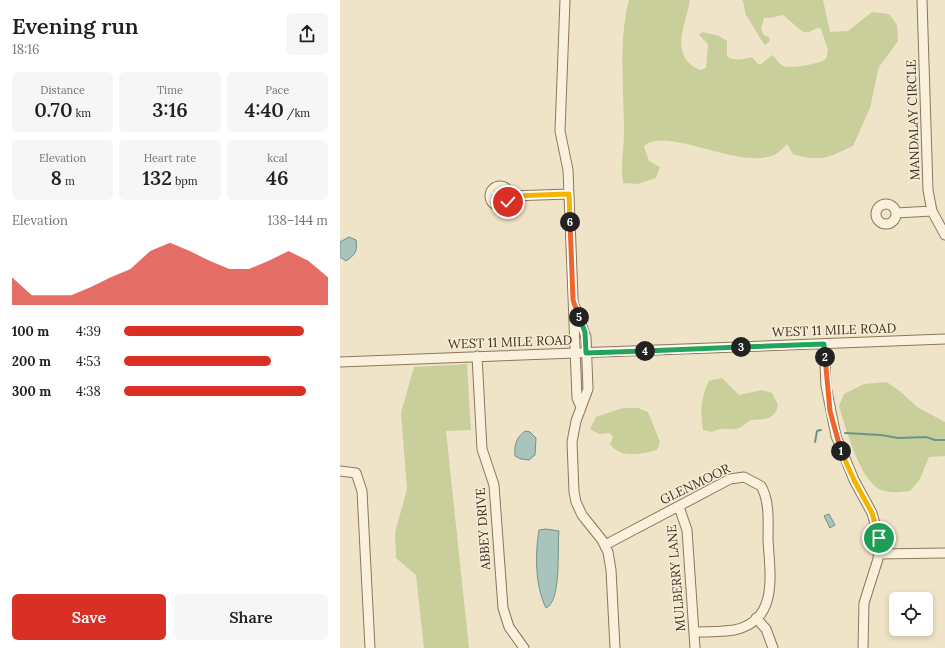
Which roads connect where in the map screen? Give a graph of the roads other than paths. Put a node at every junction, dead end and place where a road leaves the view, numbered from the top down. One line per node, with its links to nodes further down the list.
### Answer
1 (565, 0): 3 (street)
2 (922, 0): 5 (street, MANDALAY CIRCLE)
3 (569, 194): 4 (street); 8 (street)
4 (510, 196)
5 (932, 211): 6 (street); 7 (street, MANDALAY CIRCLE)
6 (896, 213)
7 (945, 235)
8 (573, 300): 11 (street); 12 (street)
9 (945, 339): 10 (street, WEST 11 MILE ROAD)
10 (824, 344): 12 (street, WEST 11 MILE ROAD); 20 (street)
11 (575, 353): 12 (street, WEST 11 MILE ROAD); 13 (street, WEST 11 MILE ROAD); 15 (street)
12 (586, 353): 15 (street)
13 (477, 356): 14 (street, WEST 11 MILE ROAD); 24 (street, ABBEY DRIVE)
14 (340, 362)
15 (581, 407): 18 (street)
16 (340, 471): 23 (street)
17 (678, 507): 18 (street, GLENMOOR); 21 (street, GLENMOOR); 22 (street, MULBERRY LANE)
18 (605, 545): 25 (street)
19 (945, 553): 20 (street)
20 (879, 554): 28 (street)
21 (756, 618): 22 (street, GLENMOOR); 27 (street)
22 (694, 632): 26 (street, MULBERRY LANE)
23 (370, 648)
24 (524, 648)
25 (615, 648)
26 (695, 648)
27 (773, 648)
28 (864, 648)

